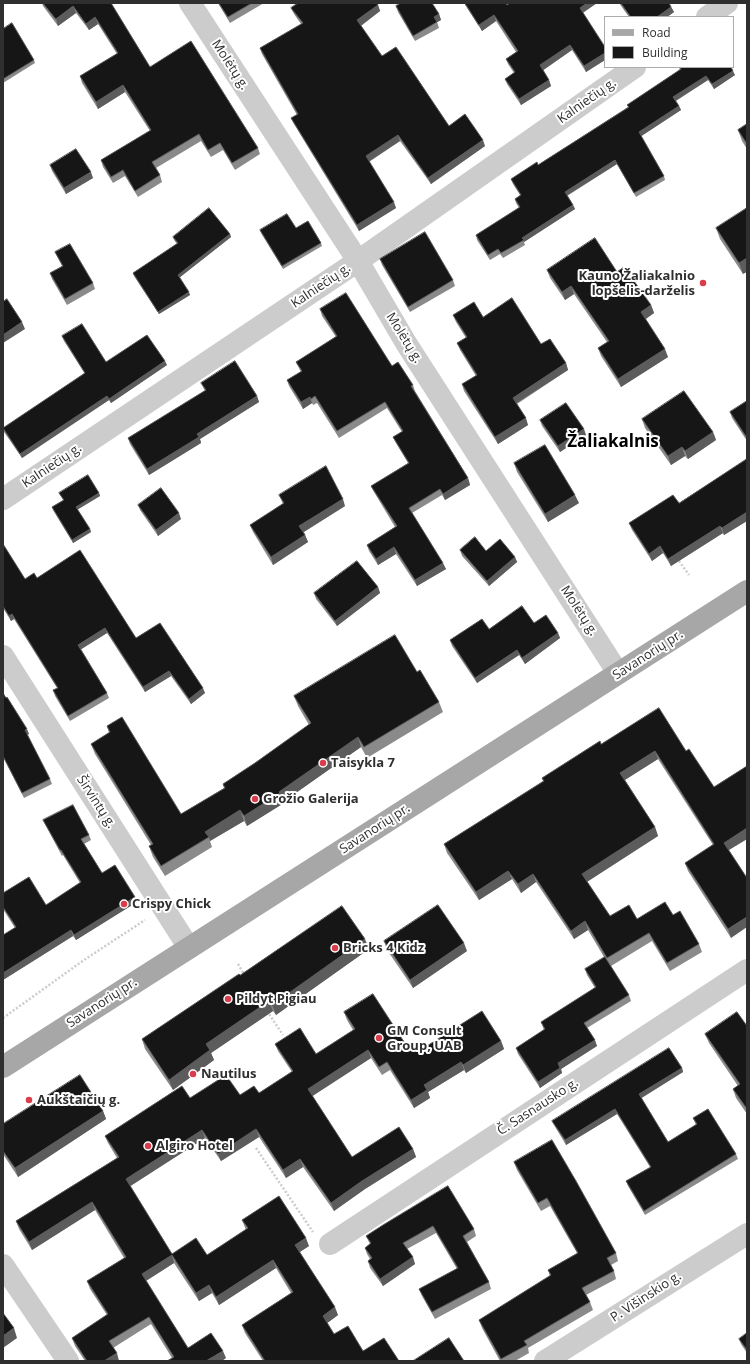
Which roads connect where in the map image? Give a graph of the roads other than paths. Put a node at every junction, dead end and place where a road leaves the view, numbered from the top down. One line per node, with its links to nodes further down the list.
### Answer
1 (190, 3): 5 (street, Molėtų g.)
2 (727, 3): 3 (street)
3 (708, 16)
4 (635, 68): 5 (street, Kalniečių g.)
5 (358, 261): 6 (street, Kalniečių g.); 9 (street, Molėtų g.)
6 (3, 499)
7 (746, 594): 9 (main road, Savanorių pr.)
8 (3, 656): 10 (street, Širvintų g.)
9 (618, 673): 10 (main road, Savanorių pr.)
10 (189, 948): 12 (main road, Savanorių pr.)
11 (747, 970): 14 (street, Č. Sasnausko g.)
12 (3, 1067)
13 (747, 1234): 17 (street, P. Višinskio g.)
14 (330, 1244)
15 (3, 1265): 16 (street)
16 (68, 1361)
17 (545, 1361)

